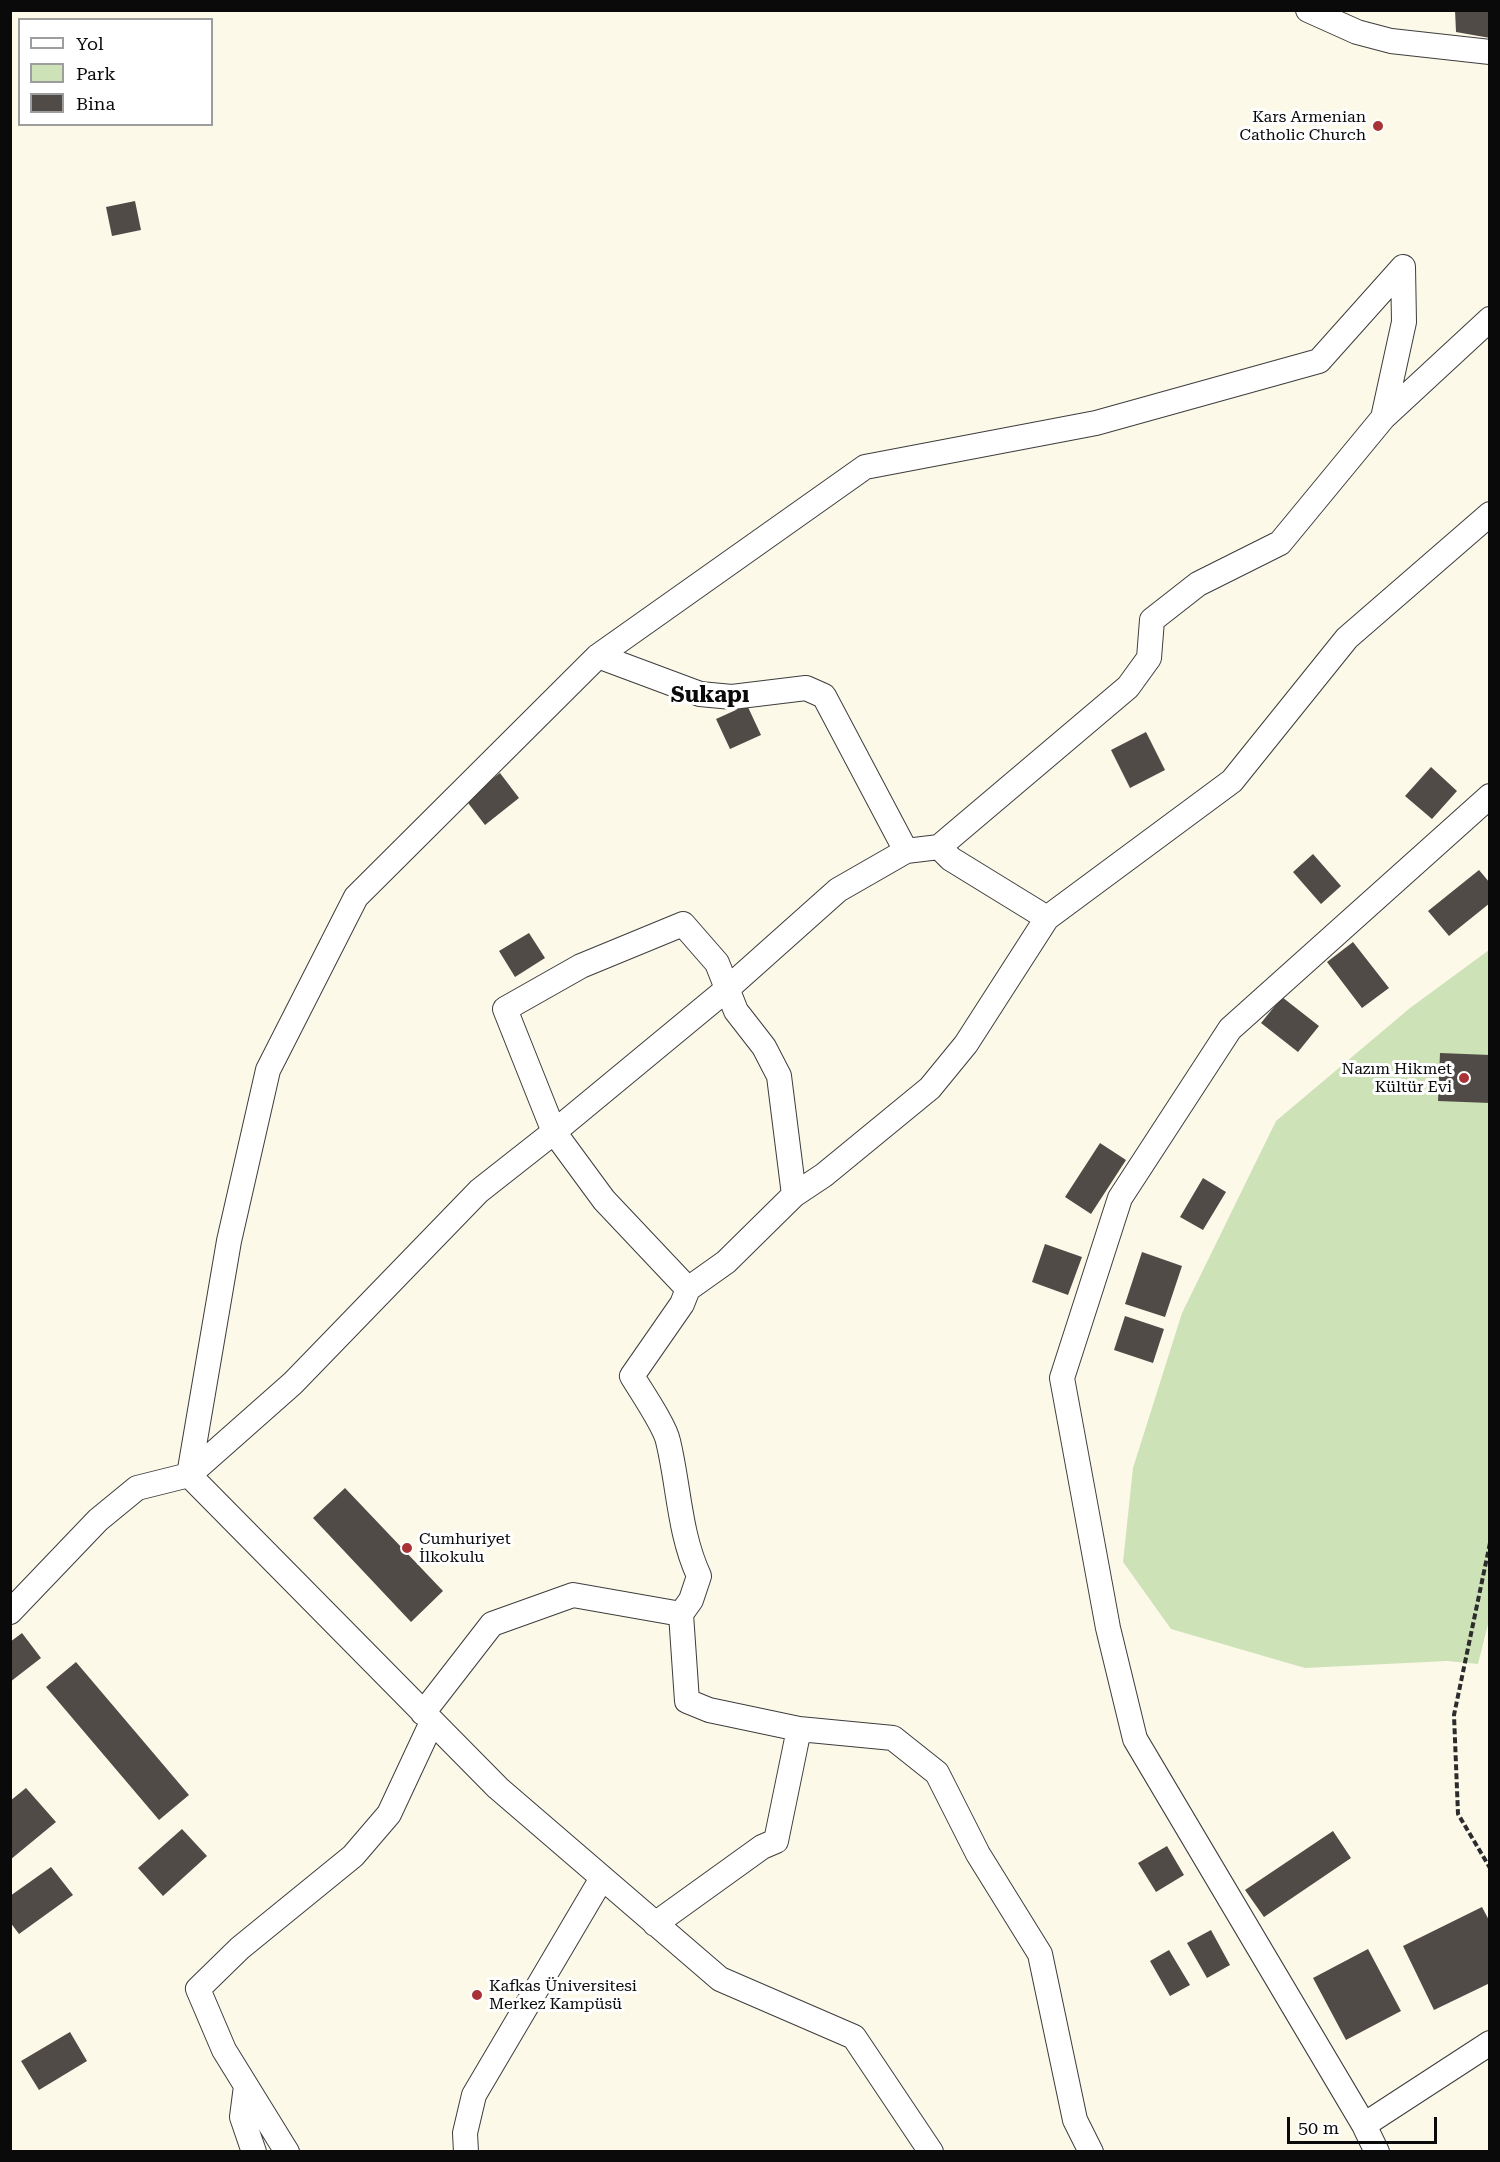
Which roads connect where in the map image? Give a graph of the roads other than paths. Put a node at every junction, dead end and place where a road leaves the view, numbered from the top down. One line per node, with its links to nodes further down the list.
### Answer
1 (1308, 10): 2 (street)
2 (1490, 52)
3 (1490, 319): 4 (street)
4 (1383, 418): 6 (street); 8 (street)
5 (1490, 514): 10 (street)
6 (598, 656): 9 (street); 15 (street)
7 (1490, 796): 24 (street)
8 (939, 847): 9 (street); 10 (street)
9 (906, 851): 11 (street)
10 (1047, 918): 13 (street)
11 (727, 989): 12 (street); 12 (street); 13 (street)
12 (554, 1132): 14 (street); 15 (street)
13 (794, 1195): 14 (street)
14 (688, 1289): 17 (street)
15 (189, 1475): 16 (street); 18 (street)
16 (10, 1612)
17 (681, 1614): 18 (street); 19 (street)
18 (427, 1718): 20 (street); 23 (street)
19 (799, 1729): 21 (street); 29 (street)
20 (602, 1878): 21 (street); 27 (street)
21 (655, 1924): 28 (street)
22 (1490, 2043): 24 (street)
23 (246, 2086): 25 (street); 26 (street)
24 (1364, 2125): 30 (street)
25 (254, 2151)
26 (287, 2151)
27 (466, 2151)
28 (931, 2151)
29 (1091, 2151)
30 (1377, 2151)

